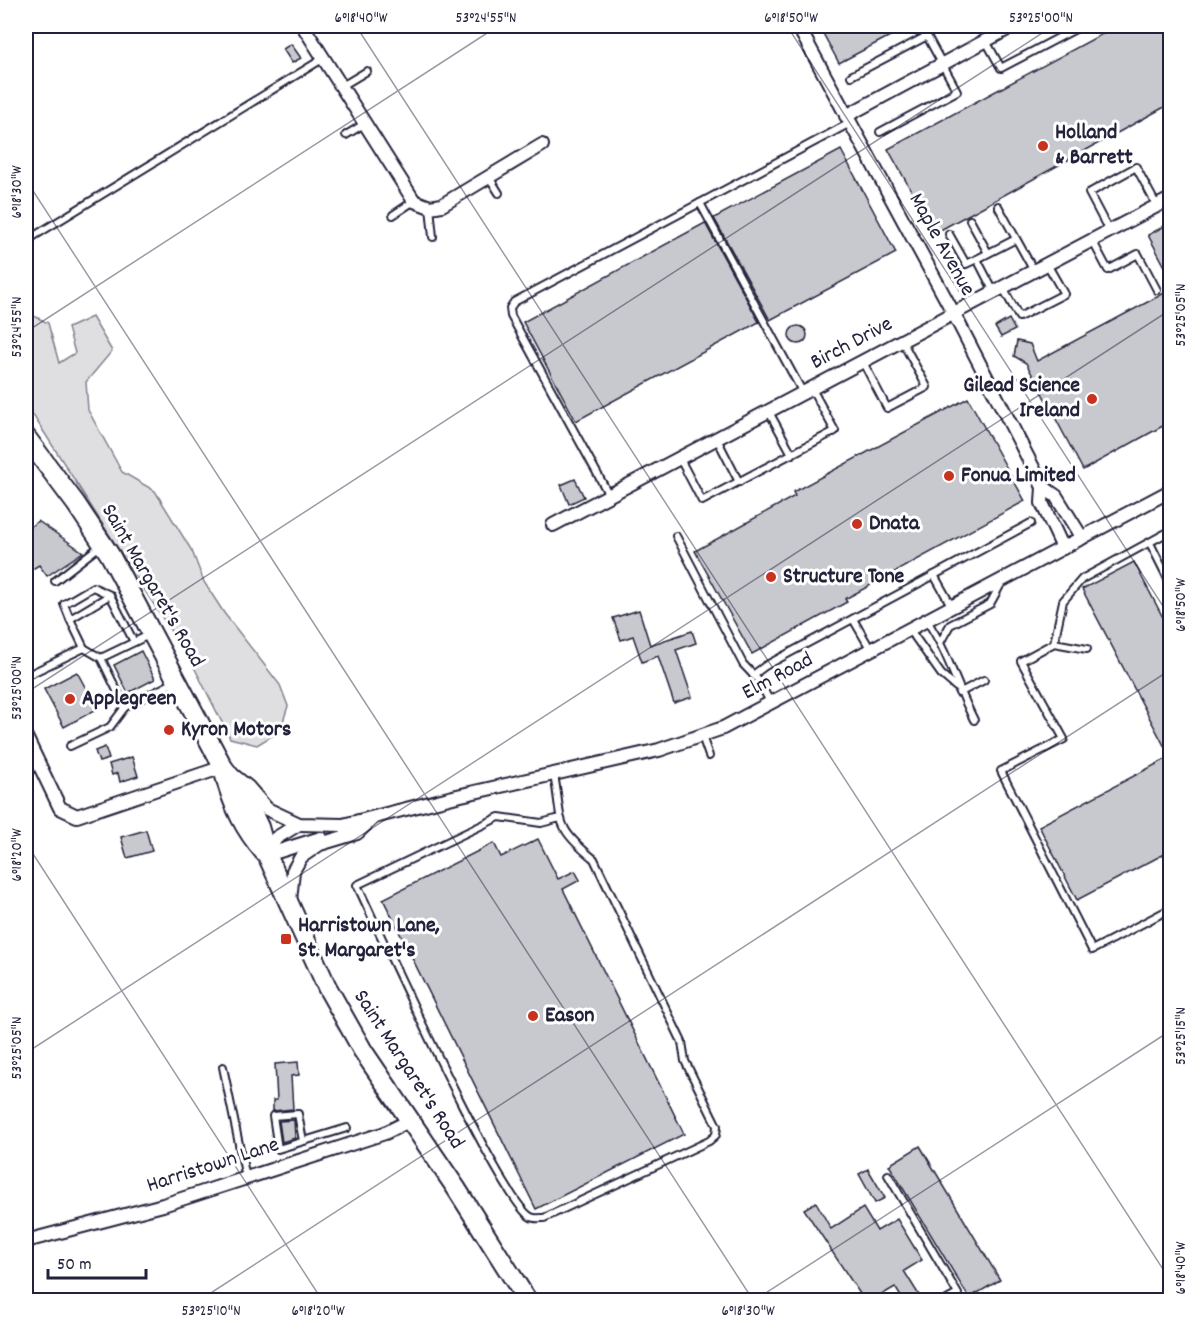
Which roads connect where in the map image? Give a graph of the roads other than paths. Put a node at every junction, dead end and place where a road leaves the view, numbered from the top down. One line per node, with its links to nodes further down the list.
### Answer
1 (303, 26): 6 (street)
2 (798, 26): 11 (street, Maple Avenue)
3 (1013, 26): 5 (street)
4 (1081, 26): 5 (lane)
5 (985, 41): 7 (street)
6 (324, 58): 10 (street); 31 (lane)
7 (942, 64): 9 (lane); 11 (street); 13 (lane)
8 (367, 71): 10 (lane)
9 (851, 76)
10 (341, 87): 12 (street)
11 (848, 119): 20 (lane); 38 (street, Maple Avenue)
12 (364, 124): 14 (lane); 19 (street)
13 (880, 132)
14 (346, 135)
15 (542, 145): 16 (street)
16 (489, 177): 17 (lane); 23 (street)
17 (500, 193)
18 (1170, 199): 22 (street, Birch Drive)
19 (414, 201): 23 (street); 24 (lane)
20 (700, 203): 41 (lane); 50 (lane)
21 (998, 206): 29 (lane)
22 (1157, 206): 26 (street, Birch Drive); 26 (lane)
23 (430, 207): 28 (lane)
24 (393, 215)
25 (970, 220): 32 (lane)
26 (1109, 231): 30 (street, Birch Drive)
27 (949, 234): 33 (lane)
28 (433, 237)
29 (1016, 239): 32 (lane); 35 (lane)
30 (1092, 240): 34 (street, Birch Drive); 37 (lane)
31 (26, 242)
32 (988, 253): 33 (lane)
33 (976, 259): 36 (lane)
34 (1047, 264): 35 (street, Birch Drive); 36 (lane)
35 (1034, 272): 36 (street, Birch Drive)
36 (999, 290): 38 (street, Birch Drive)
37 (1157, 290)
38 (954, 314): 39 (street, Birch Drive); 48 (street, Maple Avenue)
39 (902, 341): 40 (street, Birch Drive); 40 (lane)
40 (863, 362): 41 (street, Birch Drive)
41 (808, 391): 42 (street, Birch Drive); 45 (lane)
42 (769, 412): 44 (street, Birch Drive); 45 (lane)
43 (26, 437): 57 (main road, Saint Margaret's Road)
44 (717, 439): 46 (street, Birch Drive); 47 (lane)
45 (792, 454): 47 (lane)
46 (680, 459): 47 (lane); 50 (street, Birch Drive)
47 (739, 482)
48 (1043, 487): 55 (street, Maple Avenue); 58 (street, Maple Avenue)
49 (1170, 490): 55 (street, Elm Road)
50 (609, 496): 52 (street, Birch Drive)
51 (1031, 524): 59 (lane)
52 (553, 525)
53 (1170, 531): 56 (lane)
54 (676, 536): 78 (lane)
55 (1082, 538): 58 (street, Elm Road)
56 (1150, 543): 62 (lane); 72 (lane)
57 (103, 544): 60 (lane); 69 (main road, Saint Margaret's Road)
58 (1063, 548): 61 (street, Elm Road)
59 (934, 575): 64 (lane); 65 (lane)
60 (55, 580)
61 (1003, 580): 64 (street, Elm Road); 70 (lane)
62 (1170, 583)
63 (110, 595): 66 (lane); 66 (lane); 71 (lane)
64 (952, 607): 67 (street, Elm Road)
65 (853, 618): 75 (lane); 78 (lane)
66 (70, 619): 73 (lane)
67 (927, 621): 68 (street, Elm Road); 70 (lane)
68 (910, 630): 75 (street, Elm Road); 81 (lane)
69 (153, 633): 71 (lane); 80 (main road, Saint Margaret's Road)
70 (941, 641): 81 (lane)
71 (134, 642): 76 (lane)
72 (1054, 643): 74 (lane); 97 (lane)
73 (84, 648): 76 (lane); 77 (lane)
74 (1087, 649)
75 (872, 650): 82 (street, Elm Road)
76 (101, 658): 83 (lane)
77 (32, 673)
78 (753, 675): 82 (lane)
79 (984, 680): 81 (lane)
80 (178, 681): 83 (lane); 89 (main road, Saint Margaret's Road)
81 (958, 690): 84 (lane)
82 (771, 705): 85 (street, Elm Road)
83 (125, 707): 87 (lane)
84 (974, 720)
85 (702, 736): 88 (lane); 90 (street, Elm Road)
86 (26, 737): 89 (street)
87 (70, 746)
88 (709, 756)
89 (223, 767): 93 (street, Elm Road); 95 (main road, Saint Margaret's Road)
90 (554, 775): 91 (street, Elm Road); 92 (lane)
91 (374, 817): 94 (street, Elm Road); 96 (street, Elm Road)
92 (560, 818): 92 (lane)
93 (299, 824): 94 (street, Elm Road); 95 (street)
94 (342, 825): 95 (street, Elm Road)
95 (267, 855): 96 (main road, Saint Margaret's Road)
96 (290, 902): 99 (main road, Saint Margaret's Road)
97 (1170, 909)
98 (223, 1067): 103 (lane)
99 (409, 1121): 103 (street, Harristown Lane); 105 (main road, Saint Margaret's Road)
100 (347, 1128): 101 (lane)
101 (303, 1142): 101 (lane)
102 (888, 1175): 106 (lane)
103 (246, 1178): 104 (street, Harristown Lane)
104 (26, 1241)
105 (527, 1300)
106 (947, 1300)

